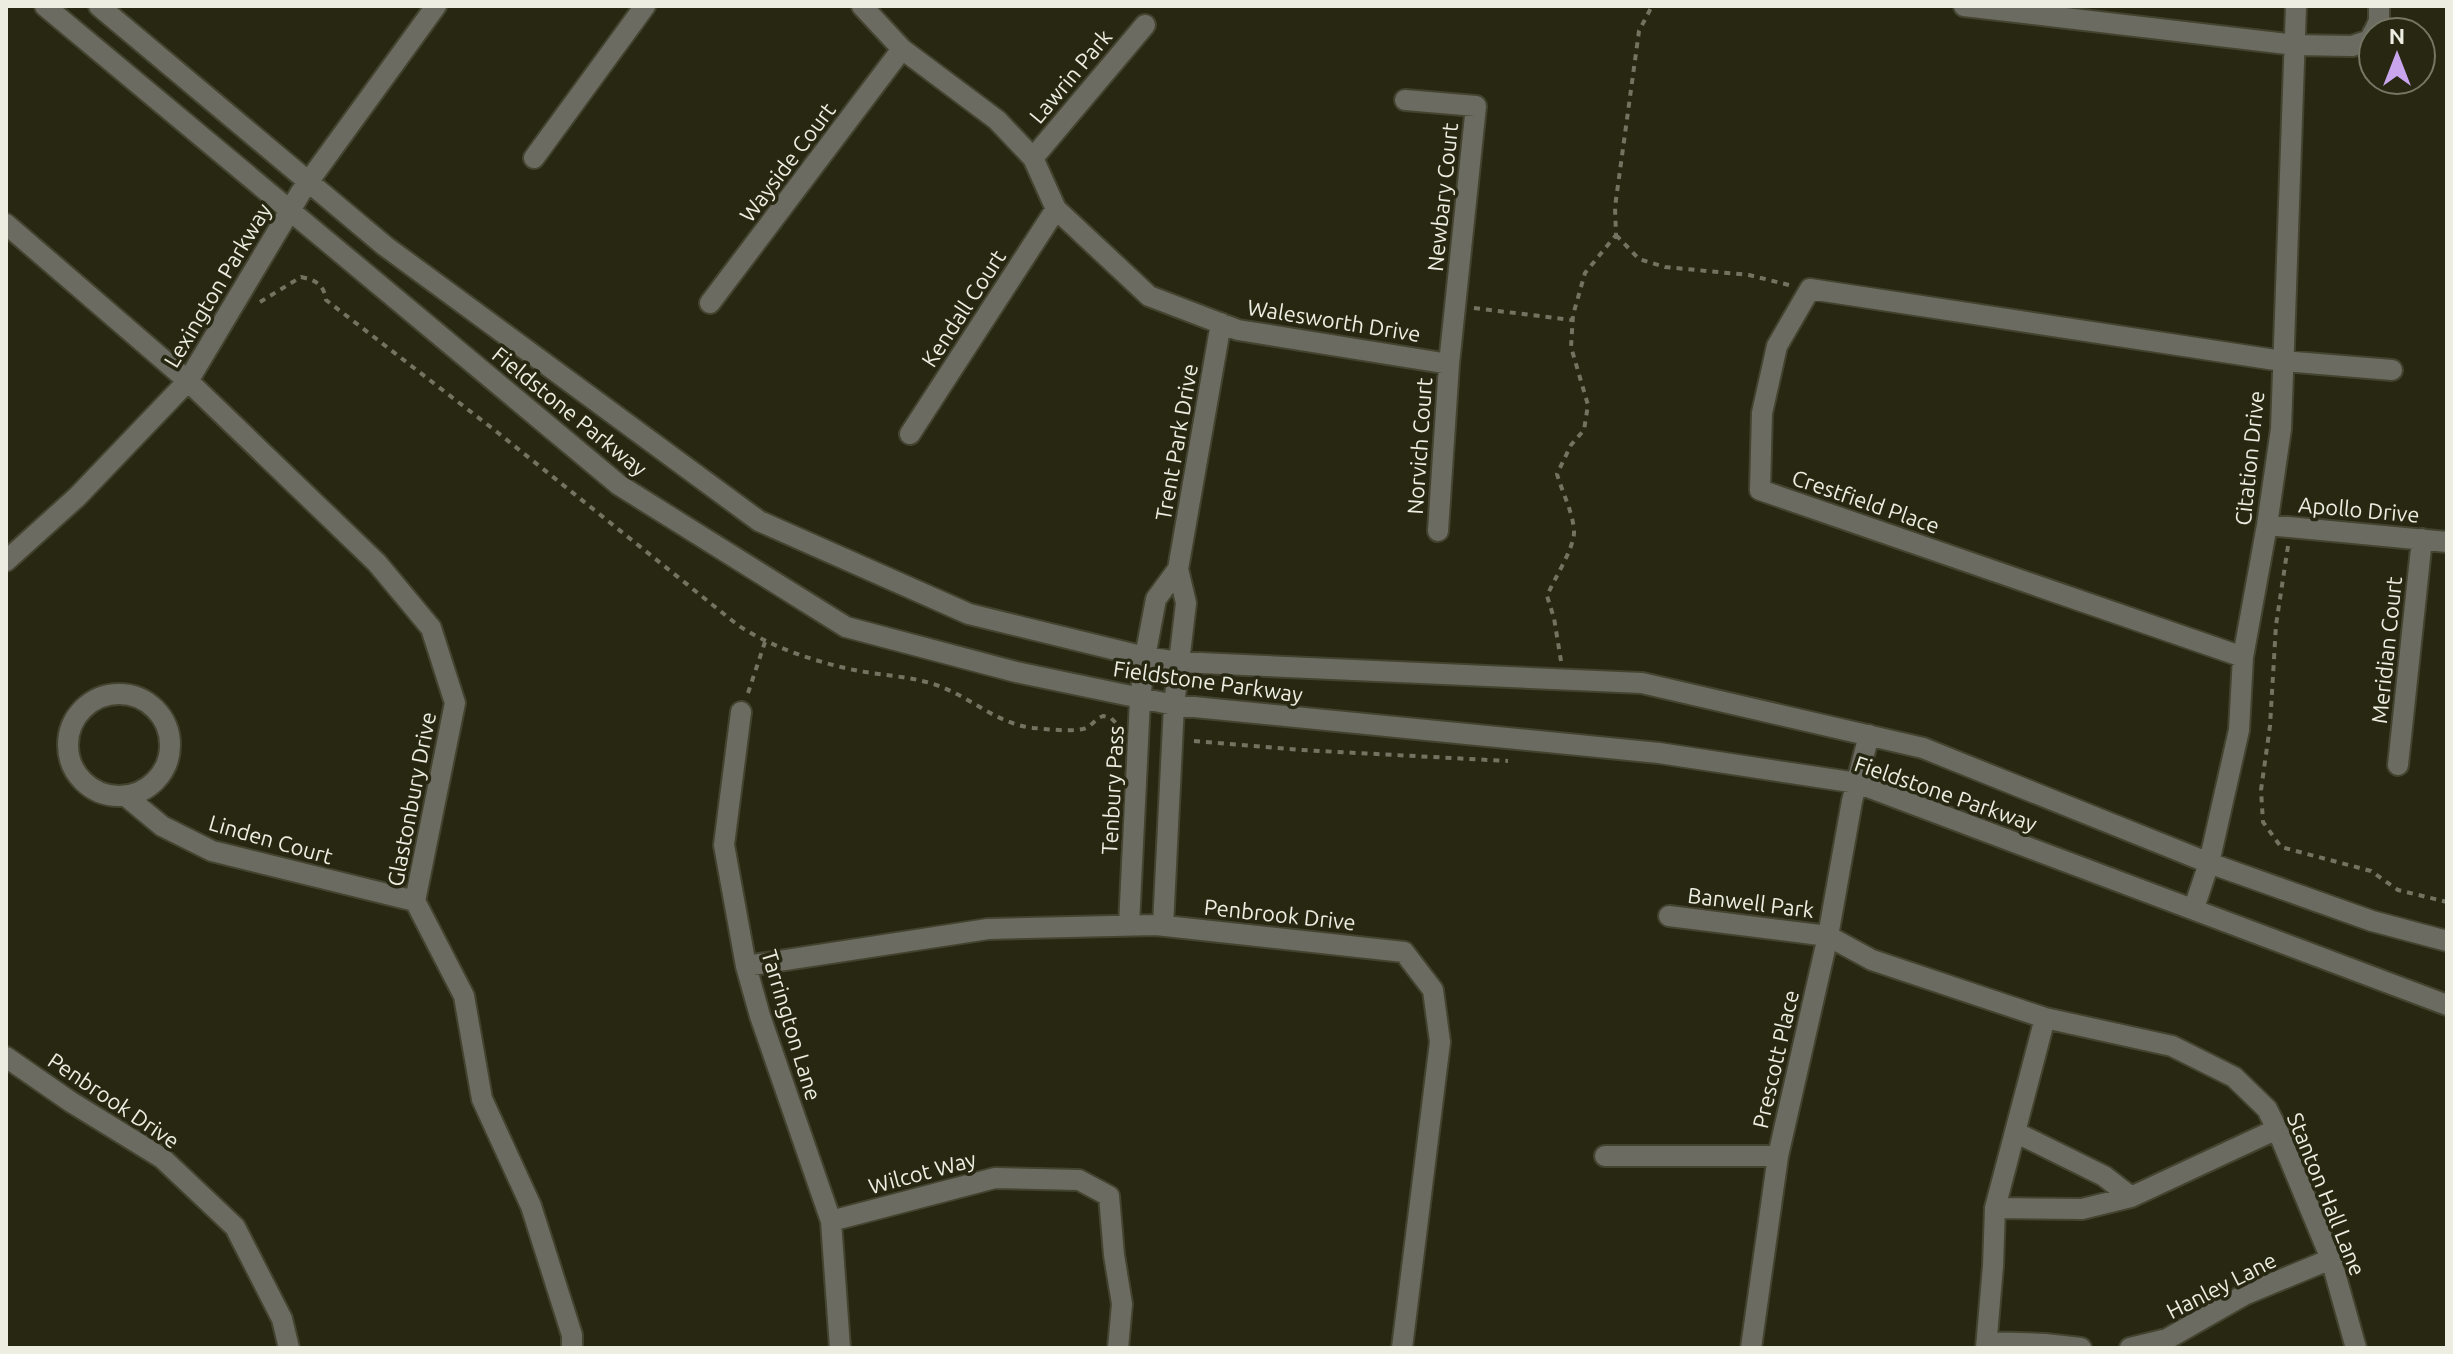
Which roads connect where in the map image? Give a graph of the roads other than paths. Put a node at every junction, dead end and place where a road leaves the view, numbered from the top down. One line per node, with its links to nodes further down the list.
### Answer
1 (45, 6): 17 (street, Fieldstone Parkway)
2 (99, 6): 15 (street, Fieldstone Parkway)
3 (436, 6): 15 (street, Lexington Parkway)
4 (645, 6): 13 (street)
5 (862, 6): 11 (street, Walesworth Drive)
6 (1964, 6): 10 (street)
7 (2296, 6): 10 (street, Citation Drive)
8 (1145, 25): 14 (street, Lawrin Park)
9 (2357, 44): 10 (street)
10 (2295, 45): 21 (street, Citation Drive)
11 (902, 49): 14 (street, Walesworth Drive); 19 (street, Wayside Court)
12 (1405, 100): 22 (street, Newbary Court)
13 (534, 158)
14 (1033, 158): 16 (street, Walesworth Drive)
15 (309, 181): 17 (street, Lexington Parkway); 32 (street, Fieldstone Parkway)
16 (1056, 209): 20 (street, Walesworth Drive); 25 (street, Kendall Court)
17 (290, 211): 24 (street, Lexington Parkway); 35 (street, Fieldstone Parkway)
18 (6, 224): 24 (street, Glastonbury Drive)
19 (710, 303)
20 (1221, 323): 22 (street, Walesworth Drive); 31 (street, Trent Park Drive)
21 (2282, 361): 23 (street); 26 (street, Citation Drive); 33 (street, Crestfield Place)
22 (1449, 364): 27 (street, Norvich Court)
23 (2392, 370)
24 (188, 381): 30 (street, Lexington Parkway); 43 (street, Glastonbury Drive)
25 (910, 434)
26 (2267, 525): 28 (street, Apollo Drive); 33 (street, Citation Drive)
27 (1438, 531)
28 (2422, 539): 29 (street, Apollo Drive); 39 (street, Meridian Court)
29 (2447, 542)
30 (6, 561)
31 (1178, 569): 32 (street, Trent Park Drive); 34 (street, Trent Park Drive)
32 (1145, 657): 34 (street, Fieldstone Parkway); 35 (street, Tenbury Pass)
33 (2243, 657): 42 (street, Citation Drive)
34 (1178, 662): 36 (street); 38 (street, Fieldstone Parkway)
35 (1140, 700): 36 (street, Fieldstone Parkway); 46 (street, Tenbury Pass)
36 (1174, 705): 40 (street, Fieldstone Parkway); 47 (street)
37 (741, 712): 50 (street, Tarrington Lane)
38 (1869, 735): 40 (street, Prescott Place); 42 (street, Fieldstone Parkway)
39 (2398, 765)
40 (1857, 783): 44 (street, Fieldstone Parkway); 48 (street, Prescott Place)
41 (127, 797): 41 (street, Linden Court); 43 (street, Linden Court)
42 (2209, 863): 44 (street, Citation Drive); 49 (street, Fieldstone Parkway)
43 (415, 901): 64 (street, Glastonbury Drive)
44 (2194, 908): 51 (street, Fieldstone Parkway)
45 (1669, 916): 48 (street, Banwell Park)
46 (1129, 925): 47 (street, Penbrook Drive); 50 (street, Penbrook Drive)
47 (1163, 926): 67 (street, Penbrook Drive)
48 (1828, 936): 52 (street, Stanton Hall Lane); 57 (street, Prescott Place)
49 (2447, 941)
50 (746, 966): 60 (street, Tarrington Lane)
51 (2447, 1005)
52 (2045, 1018): 54 (street, Stanton Hall Lane); 55 (street)
53 (6, 1057): 63 (street, Penbrook Drive)
54 (2277, 1129): 58 (street); 61 (street, Stanton Hall Lane)
55 (2015, 1132): 58 (street); 59 (street)
56 (1605, 1156): 57 (street)
57 (1778, 1156): 68 (street, Prescott Place)
58 (2131, 1197): 59 (street)
59 (1995, 1208): 62 (street)
60 (831, 1221): 65 (street, Tarrington Lane); 66 (street, Wilcot Way)
61 (2331, 1259): 70 (street, Hanley Lane); 71 (street, Stanton Hall Lane)
62 (1986, 1345): 69 (street)
63 (289, 1348)
64 (572, 1348)
65 (840, 1348)
66 (1118, 1348)
67 (1402, 1348)
68 (1751, 1348)
69 (2081, 1348)
70 (2130, 1348)
71 (2356, 1348)

